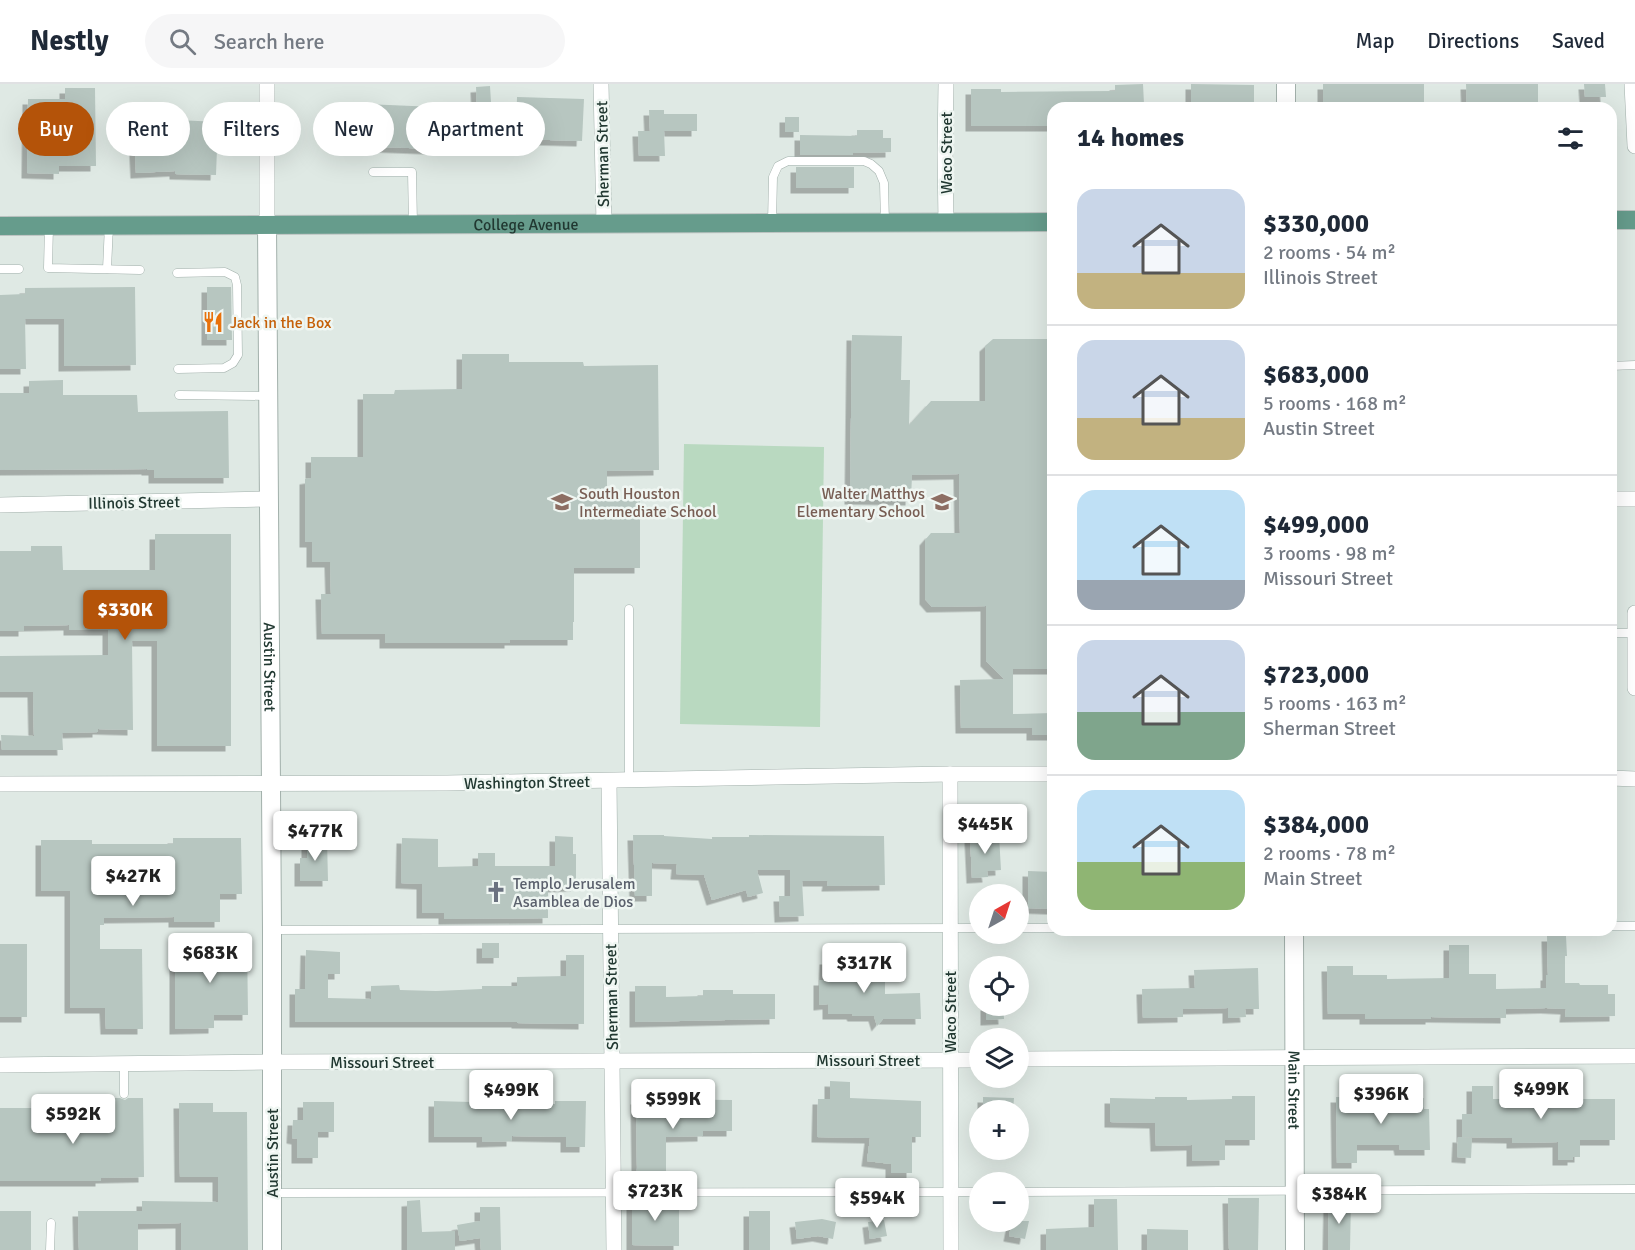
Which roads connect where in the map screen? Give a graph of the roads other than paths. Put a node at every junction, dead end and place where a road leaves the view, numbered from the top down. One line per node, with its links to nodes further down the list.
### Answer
1 (267, 84): 18 (street, Austin Street)
2 (601, 84): 15 (street, Sherman Street)
3 (946, 84): 13 (street, Waco Street)
4 (1286, 84): 6 (street)
5 (1632, 84): 7 (street)
6 (1286, 102)
7 (1635, 146)
8 (373, 172): 14 (lane)
9 (1617, 220): 10 (main road)
10 (1635, 220)
11 (1047, 222): 13 (main road, College Avenue)
12 (885, 223): 13 (main road, College Avenue); 16 (main road, College Avenue); 16 (lane)
13 (946, 223)
14 (413, 224): 15 (main road, College Avenue); 18 (main road, College Avenue)
15 (604, 224): 16 (main road, College Avenue)
16 (772, 224)
17 (109, 225): 18 (main road, College Avenue); 20 (main road, College Avenue); 23 (lane)
18 (267, 225): 30 (street, Austin Street)
19 (0, 226): 20 (main road, College Avenue)
20 (50, 226): 23 (lane)
21 (0, 269): 22 (lane)
22 (20, 269)
23 (107, 269): 24 (lane)
24 (140, 270)
25 (177, 273): 28 (lane)
26 (1635, 365): 27 (lane)
27 (1617, 366)
28 (178, 369)
29 (179, 395): 30 (lane)
30 (268, 396): 31 (street, Austin Street)
31 (268, 499): 34 (street, Illinois Street); 47 (street, Austin Street)
32 (1617, 499): 33 (street)
33 (1635, 499)
34 (0, 505)
35 (629, 609): 45 (lane)
36 (1635, 613): 38 (street)
37 (1617, 633): 38 (lane)
38 (1635, 633): 39 (street)
39 (1635, 688)
40 (950, 774): 41 (street, Washington Street); 45 (street, Washington Street); 50 (street, Waco Street)
41 (1047, 774)
42 (1617, 778): 43 (street)
43 (1635, 779)
44 (609, 781): 45 (street, Washington Street); 47 (street, Washington Street); 54 (street, Sherman Street)
45 (628, 781)
46 (0, 784): 47 (street, Washington Street)
47 (270, 784): 55 (street, Austin Street)
48 (1617, 926): 49 (lane)
49 (1635, 926)
50 (950, 928): 51 (lane); 54 (lane); 60 (street, Waco Street)
51 (969, 928)
52 (1029, 928): 53 (lane)
53 (1047, 928)
54 (611, 929): 55 (lane); 63 (street, Sherman Street)
55 (272, 930): 62 (street, Austin Street)
56 (1294, 936): 58 (street, Main Street)
57 (1635, 1056): 58 (street)
58 (1294, 1058): 59 (street); 68 (street, Main Street)
59 (1029, 1059)
60 (951, 1060): 61 (street, Missouri Street); 63 (street, Missouri Street); 69 (street, Waco Street)
61 (969, 1060)
62 (271, 1062): 63 (street, Missouri Street); 64 (street, Missouri Street); 72 (street, Austin Street)
63 (612, 1062): 73 (street, Sherman Street)
64 (124, 1064): 65 (street, Missouri Street); 66 (lane)
65 (0, 1065)
66 (124, 1094)
67 (1635, 1189): 68 (lane)
68 (1294, 1191): 71 (lane); 79 (street, Main Street)
69 (951, 1192): 70 (lane); 73 (lane); 78 (street, Waco Street)
70 (969, 1192)
71 (1029, 1192)
72 (272, 1194): 73 (lane); 76 (street, Austin Street)
73 (613, 1194): 77 (street, Sherman Street)
74 (51, 1223): 75 (lane)
75 (50, 1250)
76 (272, 1250)
77 (614, 1250)
78 (951, 1250)
79 (1295, 1250)

